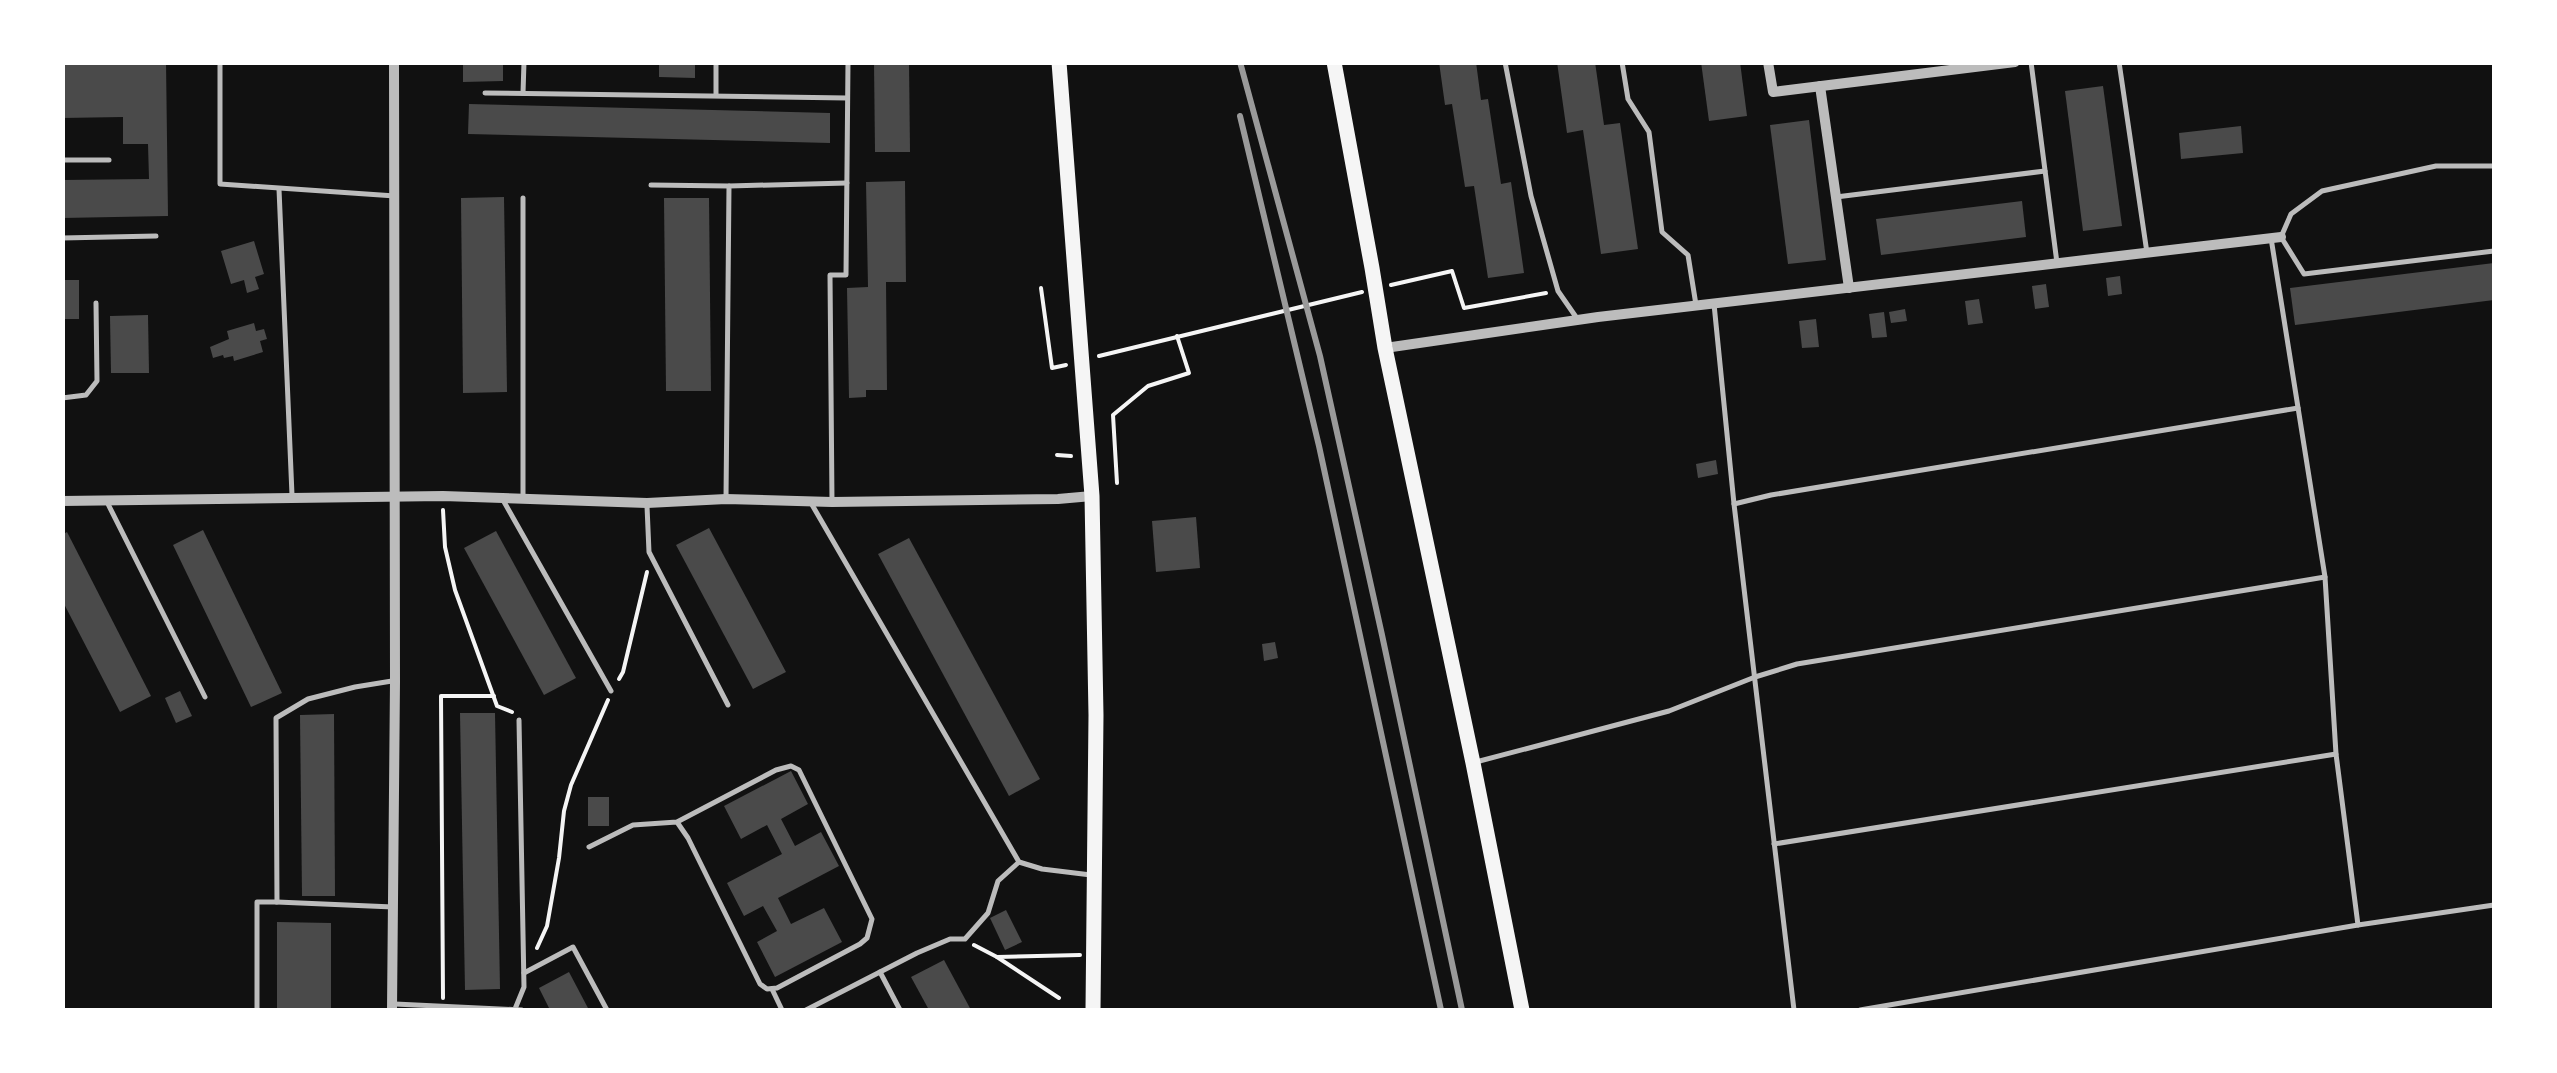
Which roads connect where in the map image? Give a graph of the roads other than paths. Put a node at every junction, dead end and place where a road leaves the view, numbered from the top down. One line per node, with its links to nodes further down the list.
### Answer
1 (220, 62): 26 (lane)
2 (394, 62): 27 (street)
3 (524, 62): 16 (lane)
4 (716, 62): 17 (lane)
5 (848, 62): 18 (lane)
6 (1059, 62): 44 (main road)
7 (1334, 62): 41 (main road)
8 (1505, 62): 40 (lane)
9 (1622, 62): 39 (lane)
10 (1768, 62): 14 (street)
11 (2015, 62): 14 (street)
12 (2031, 62): 22 (lane)
13 (2119, 62): 33 (lane)
14 (1820, 86): 28 (street)
15 (485, 93): 16 (lane)
16 (523, 93): 17 (lane)
17 (716, 96): 18 (lane)
18 (847, 98): 23 (lane)
19 (62, 160): 20 (lane)
20 (109, 160)
21 (2494, 166): 31 (lane)
22 (2045, 170): 28 (lane); 35 (lane)
23 (847, 183): 25 (lane); 53 (lane)
24 (651, 185): 25 (lane)
25 (730, 186): 49 (lane)
26 (279, 188): 27 (lane); 46 (lane)
27 (395, 196): 45 (street)
28 (1836, 197): 36 (street)
29 (524, 198): 48 (lane)
30 (156, 236): 32 (lane)
31 (2276, 237): 33 (street); 34 (lane); 43 (lane)
32 (62, 238)
33 (2147, 252): 35 (street)
34 (2494, 252)
35 (2056, 263): 36 (street)
36 (1849, 288): 38 (street)
37 (96, 303): 42 (lane)
38 (1714, 304): 39 (street); 55 (lane)
39 (1696, 306): 40 (street)
40 (1578, 320): 41 (street)
41 (1385, 348): 64 (main road)
42 (62, 398)
43 (2298, 408): 55 (lane); 56 (lane)
44 (1092, 496): 53 (street); 69 (main road)
45 (396, 497): 46 (street); 47 (street); 58 (street)
46 (292, 498): 52 (street)
47 (502, 498): 48 (street); 59 (lane)
48 (523, 500): 54 (street)
49 (726, 500): 50 (street); 54 (street)
50 (809, 500): 53 (street); 68 (lane)
51 (62, 501): 52 (street)
52 (107, 501): 60 (lane)
53 (832, 502)
54 (647, 503): 61 (lane)
55 (1734, 504): 57 (lane)
56 (2324, 578): 57 (lane); 63 (lane)
57 (1755, 677): 64 (lane); 66 (lane)
58 (395, 681): 70 (lane); 72 (street)
59 (611, 692)
60 (205, 697)
61 (728, 705)
62 (519, 720): 75 (lane)
63 (2336, 754): 66 (lane); 73 (lane)
64 (1473, 763): 85 (main road)
65 (677, 822): 67 (lane); 76 (lane); 76 (lane)
66 (1774, 844): 86 (lane)
67 (589, 847)
68 (1019, 862): 69 (lane); 74 (lane)
69 (1093, 875): 84 (main road)
70 (276, 902): 72 (lane); 78 (lane)
71 (2494, 904): 73 (lane)
72 (393, 907): 77 (street)
73 (2358, 925): 87 (lane)
74 (880, 972): 82 (lane); 83 (lane)
75 (524, 974): 79 (lane); 80 (lane)
76 (772, 989): 81 (lane)
77 (392, 1007): 79 (lane)
78 (257, 1010)
79 (519, 1010)
80 (608, 1010)
81 (782, 1010)
82 (806, 1010)
83 (900, 1010)
84 (1094, 1010)
85 (1522, 1010)
86 (1794, 1010)
87 (1860, 1010)

